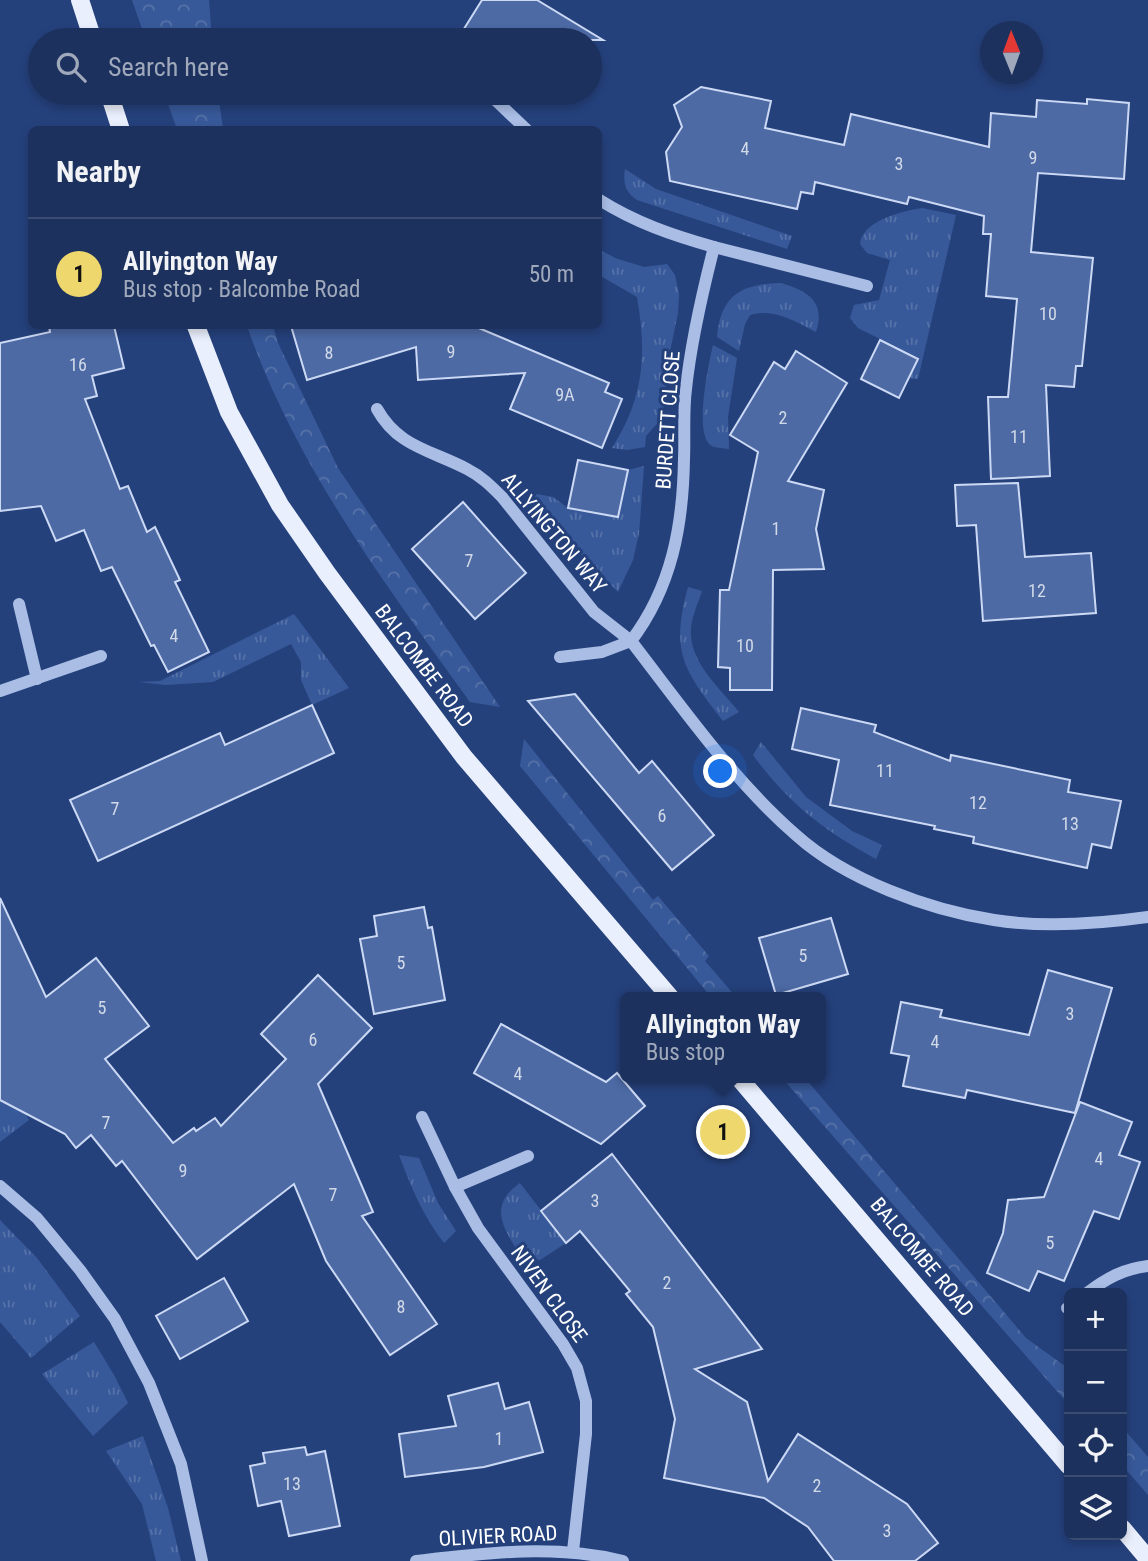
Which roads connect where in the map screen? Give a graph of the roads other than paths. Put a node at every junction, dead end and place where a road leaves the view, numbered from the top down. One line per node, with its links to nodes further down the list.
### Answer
1 (80, 0): 2 (main road)
2 (89, 28)
3 (113, 105): 5 (main road)
4 (501, 105): 6 (street)
5 (120, 126)
6 (523, 126)
7 (602, 201): 8 (street)
8 (714, 247): 9 (street); 13 (street, BURDETT CLOSE)
9 (867, 286)
10 (197, 329): 19 (main road, BALCOMBE ROAD)
11 (377, 409): 13 (street, ALLYINGTON WAY)
12 (19, 604): 16 (street)
13 (631, 641): 15 (street); 18 (street, ALLYINGTON WAY)
14 (101, 656): 16 (street)
15 (560, 657)
16 (37, 679): 17 (street)
17 (0, 691)
18 (1148, 917)
19 (666, 992)
20 (744, 1083): 27 (main road, BALCOMBE ROAD)
21 (422, 1118): 24 (street, NIVEN CLOSE)
22 (528, 1156): 24 (street)
23 (0, 1186): 31 (street)
24 (455, 1188): 29 (street, NIVEN CLOSE)
25 (1148, 1266): 26 (street)
26 (1094, 1288)
27 (1064, 1460)
28 (1127, 1534): 30 (main road)
29 (573, 1551): 32 (street, OLIVIER ROAD); 33 (street, OLIVIER ROAD)
30 (1148, 1559)
31 (202, 1561)
32 (416, 1561)
33 (623, 1561)

